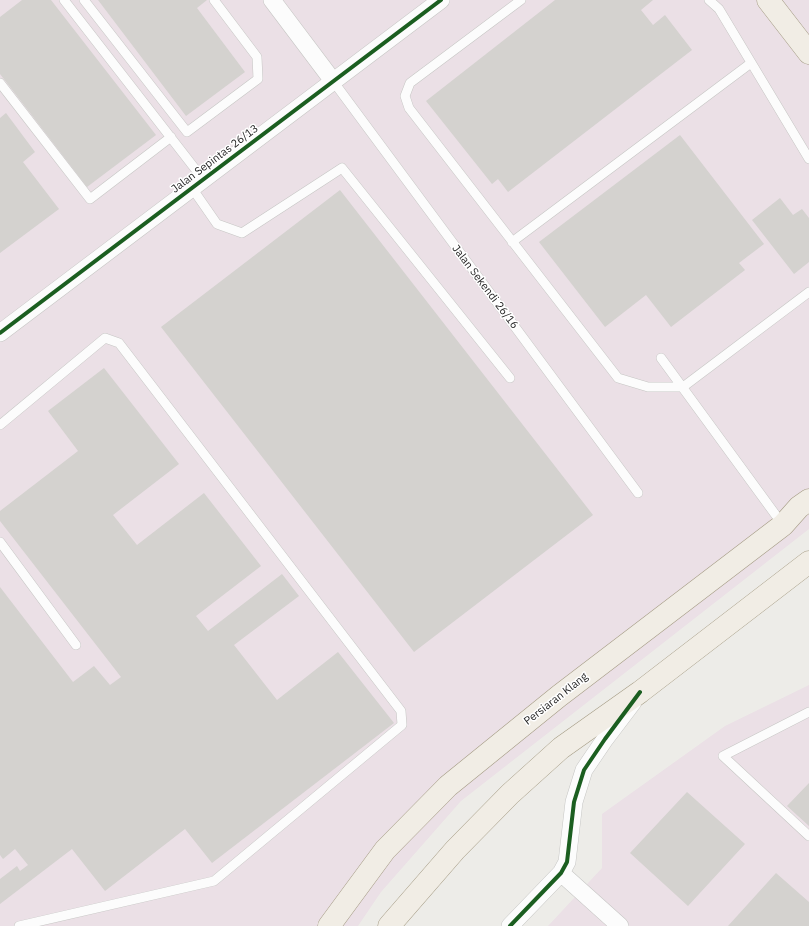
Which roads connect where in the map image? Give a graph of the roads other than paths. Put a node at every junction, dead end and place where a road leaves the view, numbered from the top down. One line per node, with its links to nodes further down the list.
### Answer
1 (64, 0): 13 (lane)
2 (84, 0): 3 (lane)
3 (214, 0)
4 (272, 0): 11 (street)
5 (441, 0): 11 (street, Jalan Sepintas 26/13)
6 (521, 0): 16 (lane)
7 (709, 0): 10 (lane)
8 (768, 0): 9 (main road)
9 (809, 53)
10 (751, 63): 14 (lane); 16 (lane)
11 (333, 81): 15 (street, Jalan Sepintas 26/13); 23 (lane, Jalan Sekendi 26/16)
12 (0, 83): 13 (lane)
13 (171, 137): 15 (lane)
14 (809, 159)
15 (198, 184): 18 (street, Jalan Sepintas 26/13); 20 (lane)
16 (512, 242): 21 (lane)
17 (809, 292): 21 (lane)
18 (0, 333)
19 (661, 358): 21 (lane)
20 (510, 378)
21 (683, 387): 25 (lane)
22 (0, 425): 33 (lane)
23 (638, 493)
24 (806, 502): 25 (main road, Persiaran Klang)
25 (783, 524): 34 (main road, Persiaran Klang)
26 (0, 542): 28 (lane)
27 (809, 562): 29 (main road)
28 (76, 645)
29 (640, 692): 32 (street); 35 (main road)
30 (809, 712): 31 (lane)
31 (809, 836)
32 (561, 872): 36 (street); 37 (street)
33 (19, 926)
34 (329, 926)
35 (389, 926)
36 (510, 926)
37 (620, 926)

